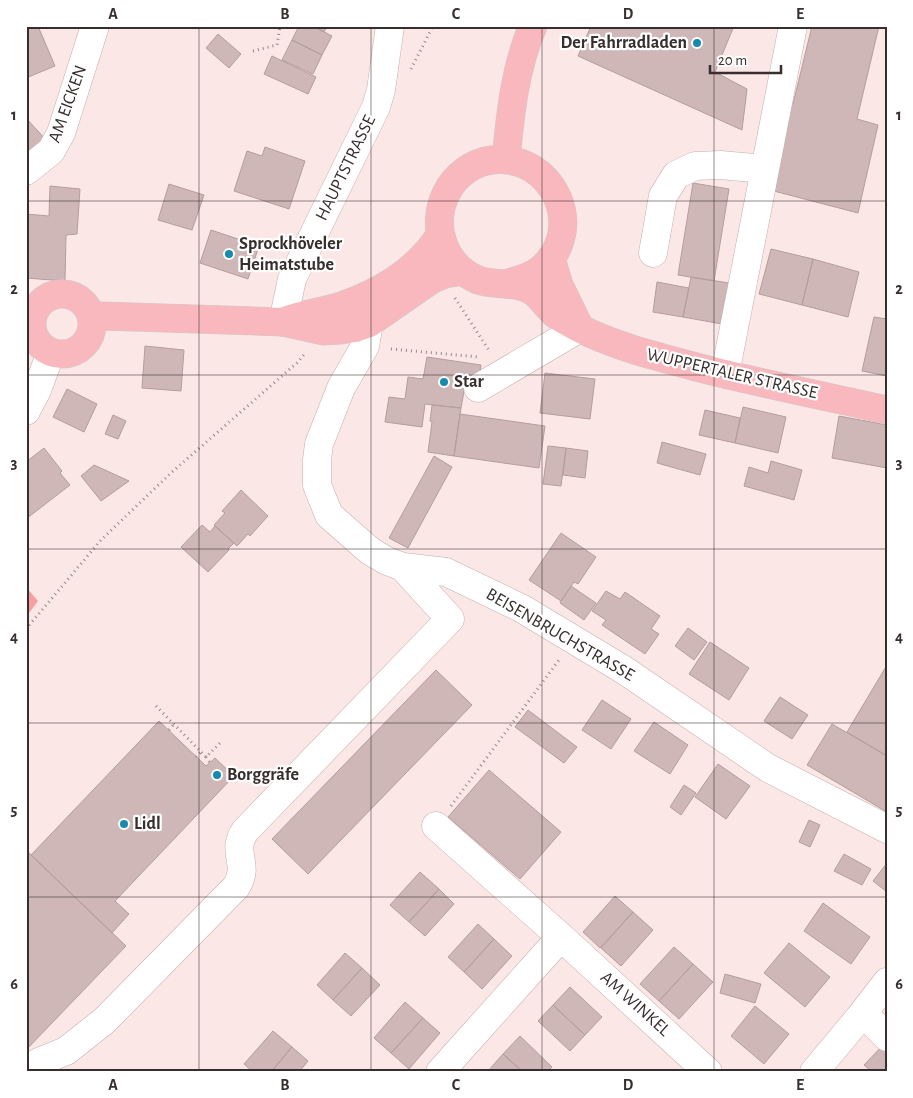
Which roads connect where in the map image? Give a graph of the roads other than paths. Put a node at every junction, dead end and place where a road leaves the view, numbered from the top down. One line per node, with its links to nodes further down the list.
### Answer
1 (94, 26): 7 (street, AM EICKEN)
2 (390, 26): 16 (street, HAUPTSTRASSE)
3 (533, 26): 5 (main road)
4 (793, 26): 6 (street)
5 (506, 160): 8 (main road); 10 (main road)
6 (765, 169): 9 (street); 19 (street)
7 (26, 171)
8 (440, 235): 11 (main road); 13 (main road)
9 (653, 253)
10 (552, 258): 12 (main road); 17 (main road)
11 (456, 281): 12 (main road); 13 (main road)
12 (508, 283): 17 (main road, WUPPERTALER STRASSE)
13 (364, 310): 16 (main road); 23 (street, BEISENBRUCHSTRASSE)
14 (29, 315): 15 (main road); 18 (main road)
15 (91, 317): 16 (main road); 18 (main road)
16 (283, 322)
17 (580, 328): 19 (main road, WUPPERTALER STRASSE); 20 (street)
18 (51, 352): 22 (street)
19 (725, 374): 21 (main road, WUPPERTALER STRASSE)
20 (478, 388)
21 (887, 410)
22 (26, 411)
23 (403, 567): 25 (street, BEISENBRUCHSTRASSE); 30 (street)
24 (436, 826): 26 (street, AM WINKEL)
25 (887, 829)
26 (561, 937): 31 (street); 32 (street, AM WINKEL)
27 (887, 982): 28 (street)
28 (872, 1013): 29 (street); 33 (street)
29 (887, 1036)
30 (26, 1069)
31 (440, 1072)
32 (708, 1072)
33 (814, 1072)

